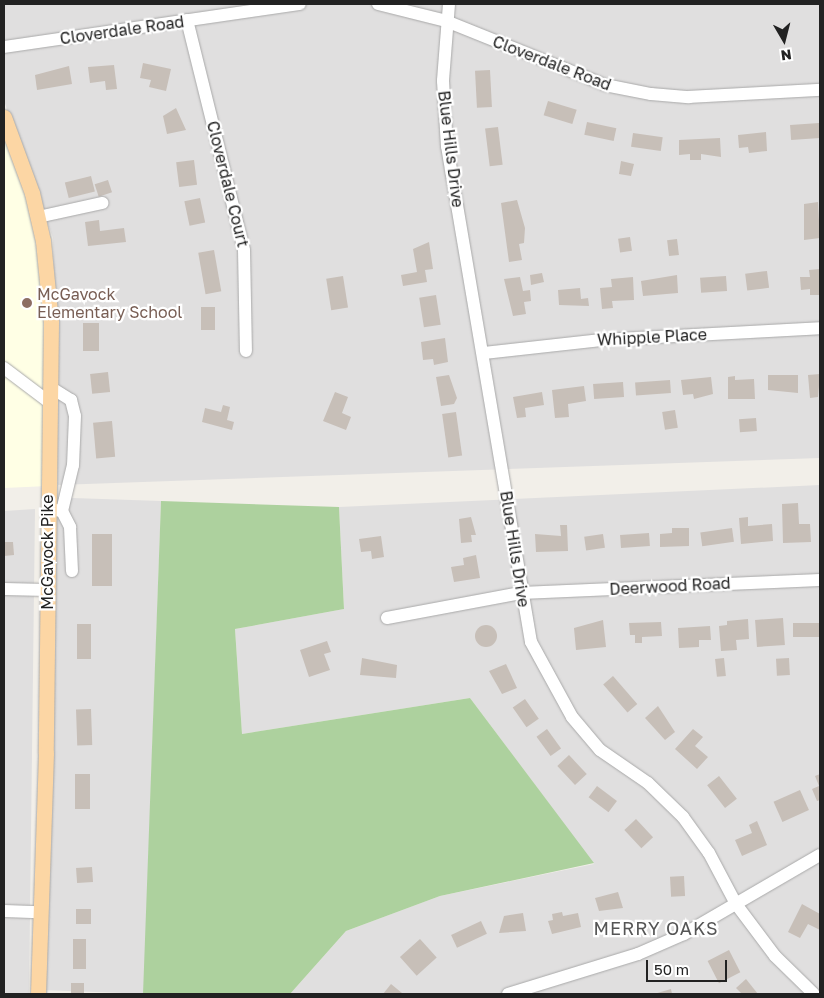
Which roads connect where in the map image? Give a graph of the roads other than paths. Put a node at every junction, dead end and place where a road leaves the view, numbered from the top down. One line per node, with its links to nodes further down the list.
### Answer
1 (300, 4): 4 (street, Cloverdale Road)
2 (378, 4): 5 (street, Cloverdale Road)
3 (449, 4): 5 (street, Blue Hills Drive)
4 (187, 20): 6 (street, Cloverdale Road); 12 (street, Cloverdale Court)
5 (446, 21): 7 (street, Cloverdale Road); 13 (street, Blue Hills Drive)
6 (4, 47)
7 (820, 90)
8 (4, 117): 10 (main road, McGavock Pike)
9 (102, 203): 10 (street)
10 (38, 217): 15 (main road, McGavock Pike)
11 (820, 328): 13 (street, Whipple Place)
12 (246, 351)
13 (484, 353): 21 (street, Blue Hills Drive)
14 (4, 368): 15 (street)
15 (49, 394): 16 (main road, McGavock Pike); 16 (street)
16 (55, 510): 17 (street); 20 (main road, McGavock Pike)
17 (72, 571)
18 (820, 580): 21 (street, Deerwood Road)
19 (4, 589): 20 (street)
20 (47, 590): 26 (main road, McGavock Pike)
21 (521, 594): 22 (street, Deerwood Road); 24 (street, Blue Hills Drive)
22 (387, 618)
23 (820, 855): 24 (street)
24 (736, 904): 28 (street); 29 (street, Blue Hills Drive)
25 (4, 912): 26 (street)
26 (39, 912): 27 (main road, McGavock Pike)
27 (38, 994)
28 (508, 994)
29 (814, 994)

